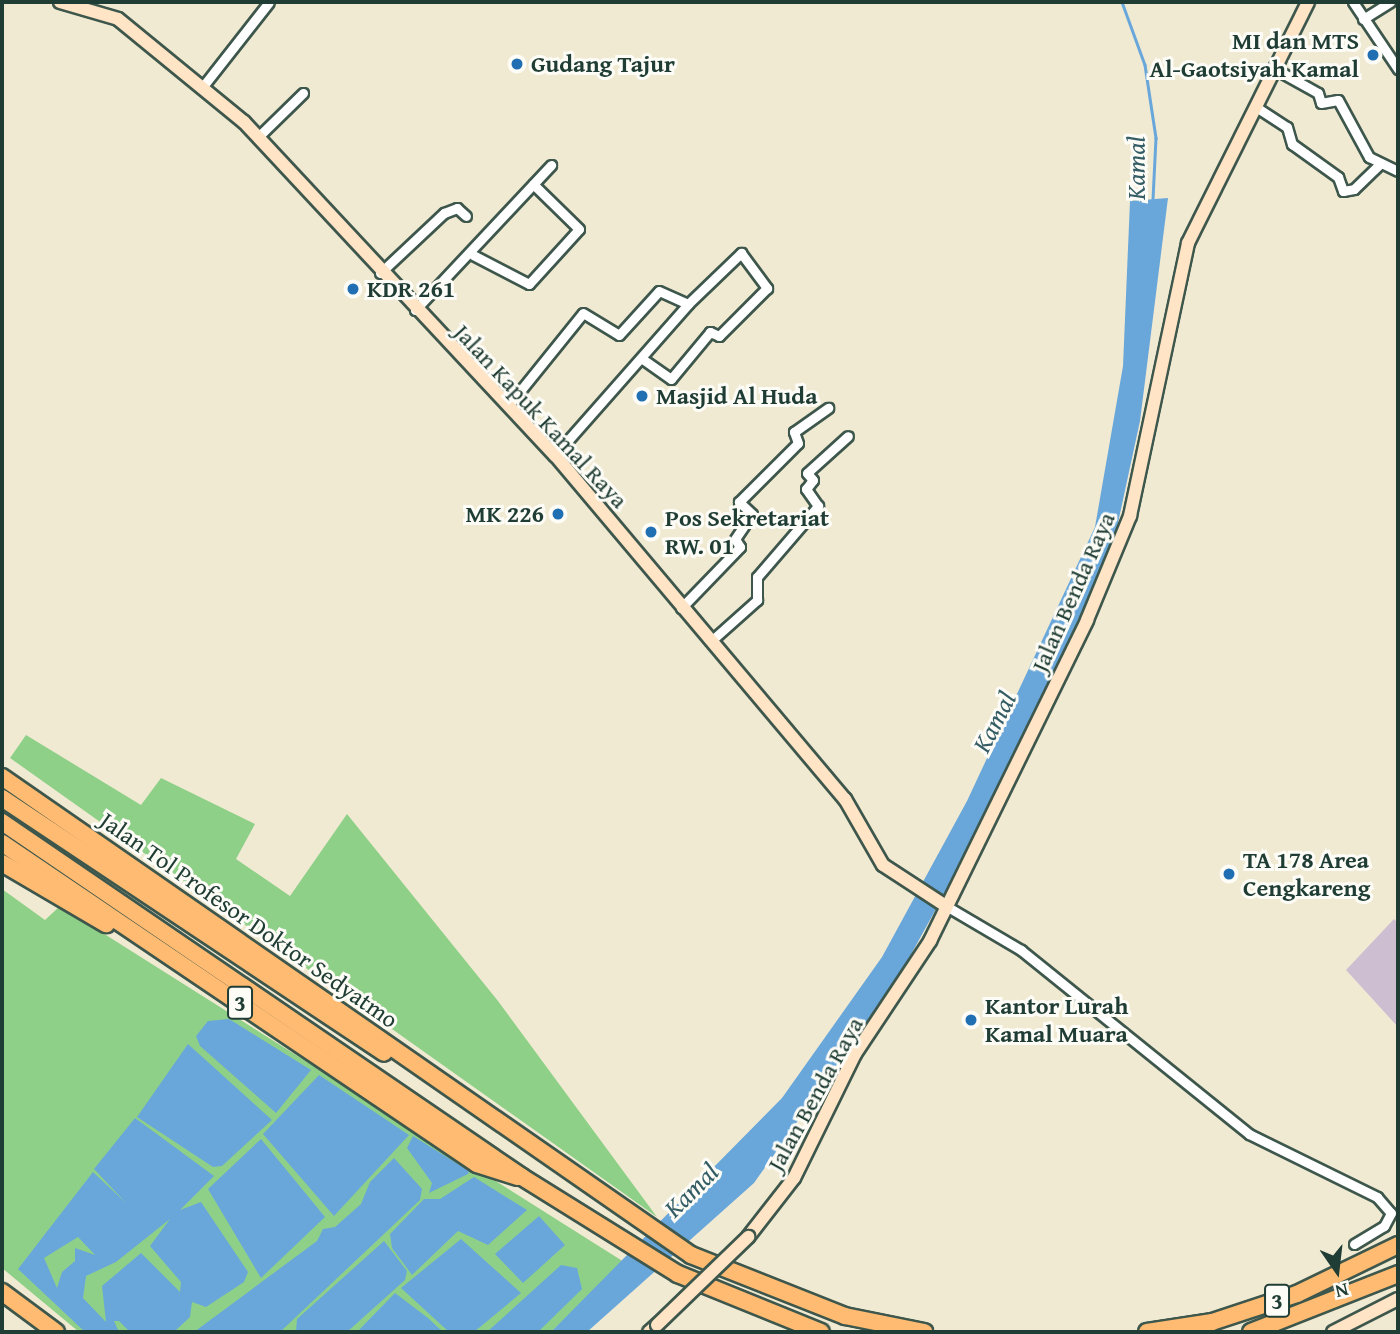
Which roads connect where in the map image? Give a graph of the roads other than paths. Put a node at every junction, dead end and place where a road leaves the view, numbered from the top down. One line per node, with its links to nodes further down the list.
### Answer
1 (60, 2): 9 (main road, Jalan Kapuk Kamal Raya)
2 (269, 2): 9 (street)
3 (1308, 2): 8 (main road, Jalan Benda Raya)
4 (1353, 2): 6 (street)
5 (1390, 2): 6 (street)
6 (1363, 19): 7 (street)
7 (1398, 67)
8 (1275, 69): 11 (main road, Jalan Benda Raya); 13 (street)
9 (204, 85): 12 (main road, Jalan Kapuk Kamal Raya)
10 (303, 93): 12 (street)
11 (1256, 107): 13 (street); 34 (main road, Jalan Benda Raya)
12 (258, 137): 19 (main road, Jalan Kapuk Kamal Raya)
13 (1381, 163): 15 (street)
14 (551, 165): 16 (street)
15 (1398, 171)
16 (533, 184): 18 (street); 18 (street)
17 (466, 216): 19 (street)
18 (473, 255): 21 (street)
19 (380, 273): 21 (main road, Jalan Kapuk Kamal Raya)
20 (688, 304): 22 (street); 22 (street); 23 (street)
21 (415, 310): 23 (main road, Jalan Kapuk Kamal Raya)
22 (642, 359): 26 (street)
23 (508, 406): 26 (main road, Jalan Kapuk Kamal Raya)
24 (828, 408): 27 (street)
25 (848, 436): 28 (street)
26 (555, 455): 27 (main road, Jalan Kapuk Kamal Raya)
27 (681, 608): 28 (main road, Jalan Kapuk Kamal Raya)
28 (711, 641): 34 (main road, Jalan Kapuk Kamal Raya)
29 (2, 777): 36 (highway, Jalan Tol Profesor Doktor Sedyatmo / 3)
30 (2, 797): 36 (highway, Jalan Tol Profesor Doktor Sedyatmo / 3)
31 (2, 822): 37 (highway, 3)
32 (2, 843): 35 (highway, 3)
33 (2, 863): 35 (highway)
34 (942, 904): 38 (street); 43 (main road, Jalan Benda Raya, bridge)
35 (191, 971): 37 (highway, 3)
36 (467, 1103): 46 (highway, Jalan Tol Profesor Doktor Sedyatmo / 3)
37 (522, 1177): 45 (highway, 3)
38 (1354, 1244)
39 (1398, 1245): 47 (highway, 3)
40 (1398, 1274): 48 (highway, 3)
41 (2, 1292): 44 (highway)
42 (1398, 1299): 49 (main road)
43 (653, 1329)
44 (56, 1332)
45 (821, 1332)
46 (925, 1332)
47 (1147, 1332)
48 (1251, 1332)
49 (1333, 1332)

